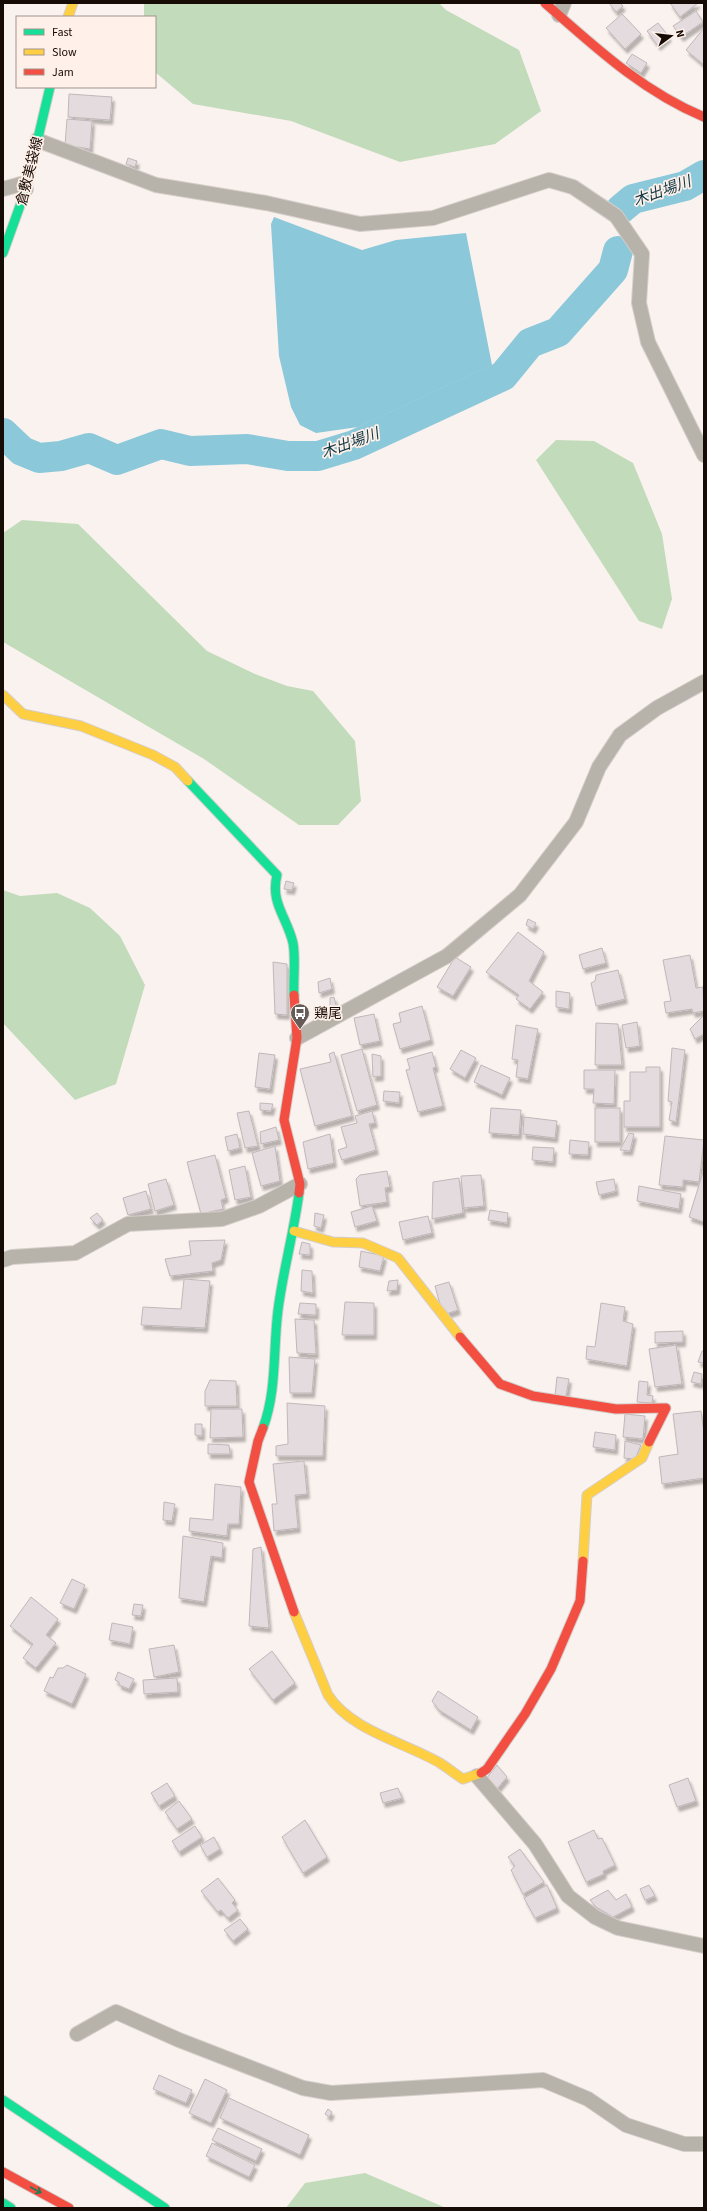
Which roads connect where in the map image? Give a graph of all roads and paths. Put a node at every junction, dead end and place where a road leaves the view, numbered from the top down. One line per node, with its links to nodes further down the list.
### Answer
1 (72, 3): 4 (main road)
2 (545, 3): 3 (main road)
3 (562, 9): 6 (main road)
4 (68, 16)
5 (50, 88): 7 (main road, 倉敷美袋線)
6 (704, 117)
7 (37, 140): 9 (main road, 倉敷美袋線); 11 (street)
8 (3, 189): 9 (street)
9 (26, 190): 10 (main road, 倉敷美袋線)
10 (3, 253)
11 (704, 455)
12 (704, 682): 14 (street)
13 (3, 695): 14 (main road)
14 (297, 1038): 15 (main road)
15 (300, 1184): 16 (main road); 17 (street)
16 (294, 1231): 18 (main road); 18 (main road)
17 (3, 1260)
18 (477, 1776): 19 (street)
19 (704, 1946)
20 (77, 2034): 22 (street)
21 (3, 2100): 27 (main road)
22 (704, 2144)
23 (3, 2172): 26 (main road, one-way to 26)
24 (3, 2204): 25 (main road)
25 (10, 2208)
26 (69, 2208)
27 (165, 2208)

